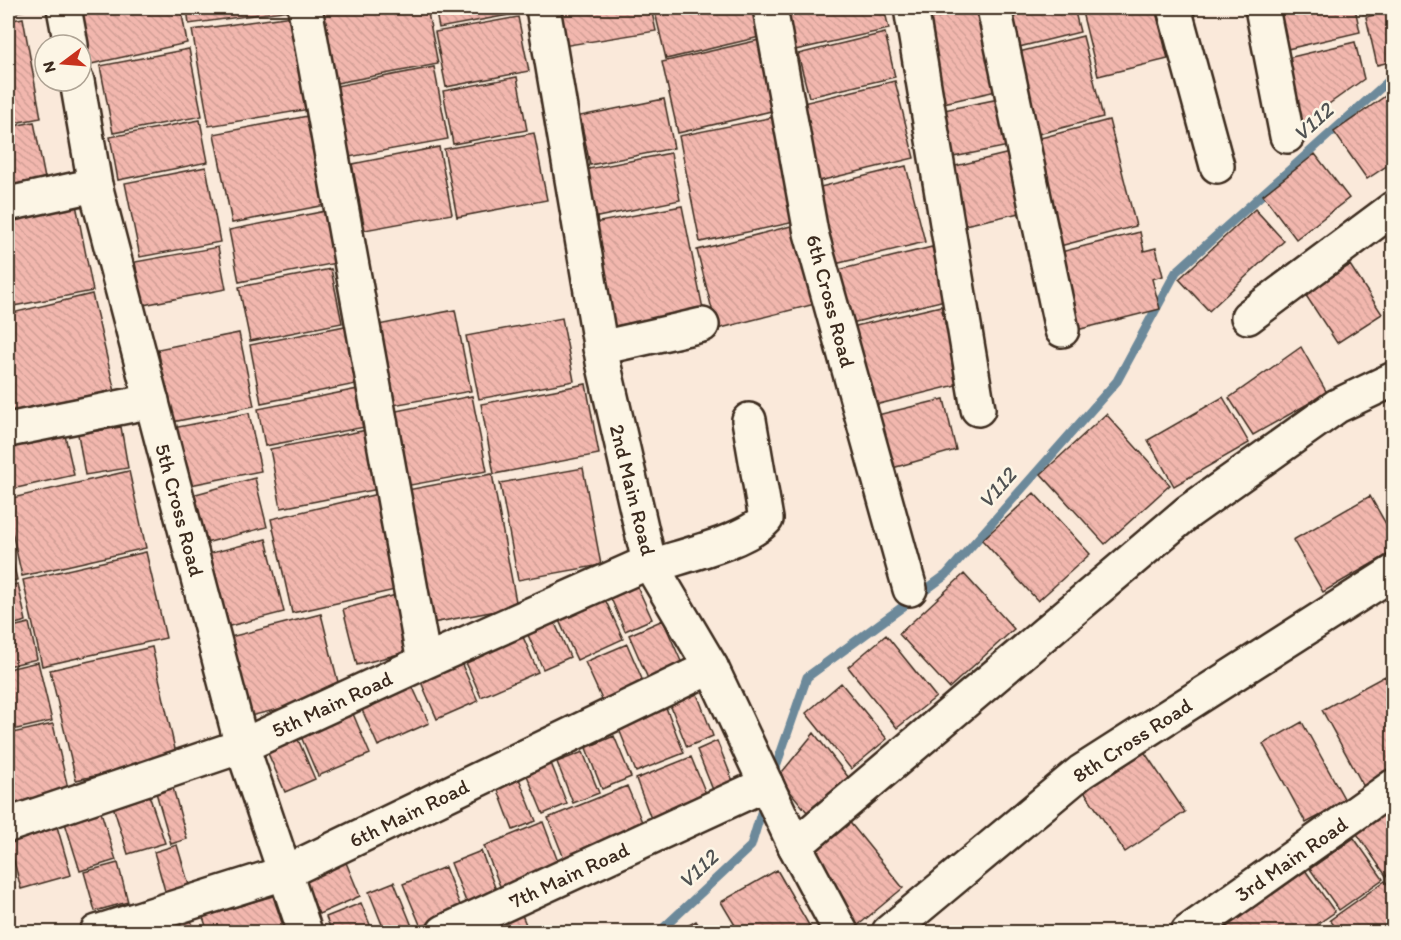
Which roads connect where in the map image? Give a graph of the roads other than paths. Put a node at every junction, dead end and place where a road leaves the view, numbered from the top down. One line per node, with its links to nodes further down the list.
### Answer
1 (64, 8): 9 (street)
2 (305, 8): 28 (street)
3 (543, 8): 19 (street, 2nd Main Road)
4 (770, 8): 27 (street, 6th Cross Road)
5 (911, 8): 22 (street)
6 (994, 8): 18 (street)
7 (1174, 8): 12 (street)
8 (1262, 8): 11 (street)
9 (69, 33)
10 (79, 93): 13 (street, 5th Cross Road)
11 (1287, 136)
12 (1217, 166)
13 (95, 185): 14 (street); 21 (street, 5th Cross Road)
14 (8, 204)
15 (1394, 208): 16 (street)
16 (1248, 317)
17 (702, 325): 19 (street)
18 (1062, 330)
19 (600, 348): 25 (street, 2nd Main Road)
20 (1394, 379): 34 (street)
21 (152, 401): 24 (street); 30 (street, 5th Cross Road)
22 (978, 410)
23 (749, 420): 25 (street, 5th Main Road)
24 (8, 430)
25 (651, 564): 28 (street, 5th Main Road); 29 (street, 2nd Main Road)
26 (1394, 572): 40 (street, 8th Cross Road)
27 (910, 589)
28 (424, 662): 30 (street, 5th Main Road)
29 (711, 668): 32 (street, 2nd Main Road); 35 (street, 6th Main Road)
30 (242, 746): 33 (street, 5th Main Road); 35 (street, 5th Cross Road)
31 (1394, 786): 41 (street, 3rd Main Road)
32 (771, 796): 34 (street, 2nd Main Road); 38 (street, 7th Main Road)
33 (8, 825)
34 (795, 846): 39 (street, 2nd Main Road)
35 (284, 873): 36 (street, 6th Main Road); 37 (street, 5th Cross Road)
36 (97, 933)
37 (304, 933)
38 (444, 933)
39 (841, 933)
40 (890, 933)
41 (1188, 933)

